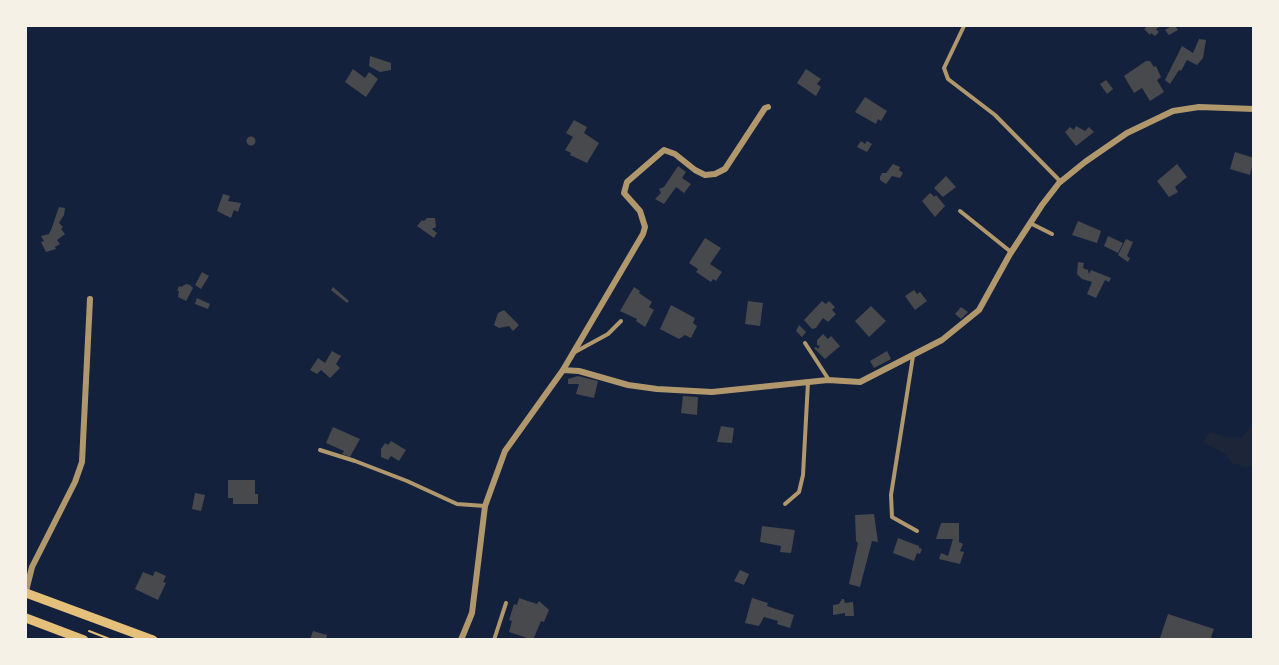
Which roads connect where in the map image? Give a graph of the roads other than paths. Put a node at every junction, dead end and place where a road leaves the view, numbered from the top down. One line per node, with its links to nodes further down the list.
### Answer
1 (964, 26): 4 (lane)
2 (768, 106): 12 (street)
3 (1254, 109): 4 (street)
4 (1061, 182): 6 (street)
5 (960, 211): 8 (lane)
6 (1030, 223): 7 (lane); 8 (street)
7 (1052, 234)
8 (1011, 252): 13 (street)
9 (90, 299): 21 (street)
10 (621, 321): 12 (lane)
11 (805, 343): 15 (lane)
12 (571, 355): 14 (street)
13 (913, 355): 15 (street); 20 (lane)
14 (563, 369): 16 (street); 19 (street)
15 (829, 380): 16 (street)
16 (808, 382): 18 (lane)
17 (320, 450): 19 (lane)
18 (785, 504)
19 (485, 506): 26 (street)
20 (917, 531)
21 (26, 592): 25 (main road)
22 (506, 603): 27 (lane)
23 (26, 618): 24 (main road)
24 (84, 639)
25 (153, 639)
26 (461, 639)
27 (494, 639)

